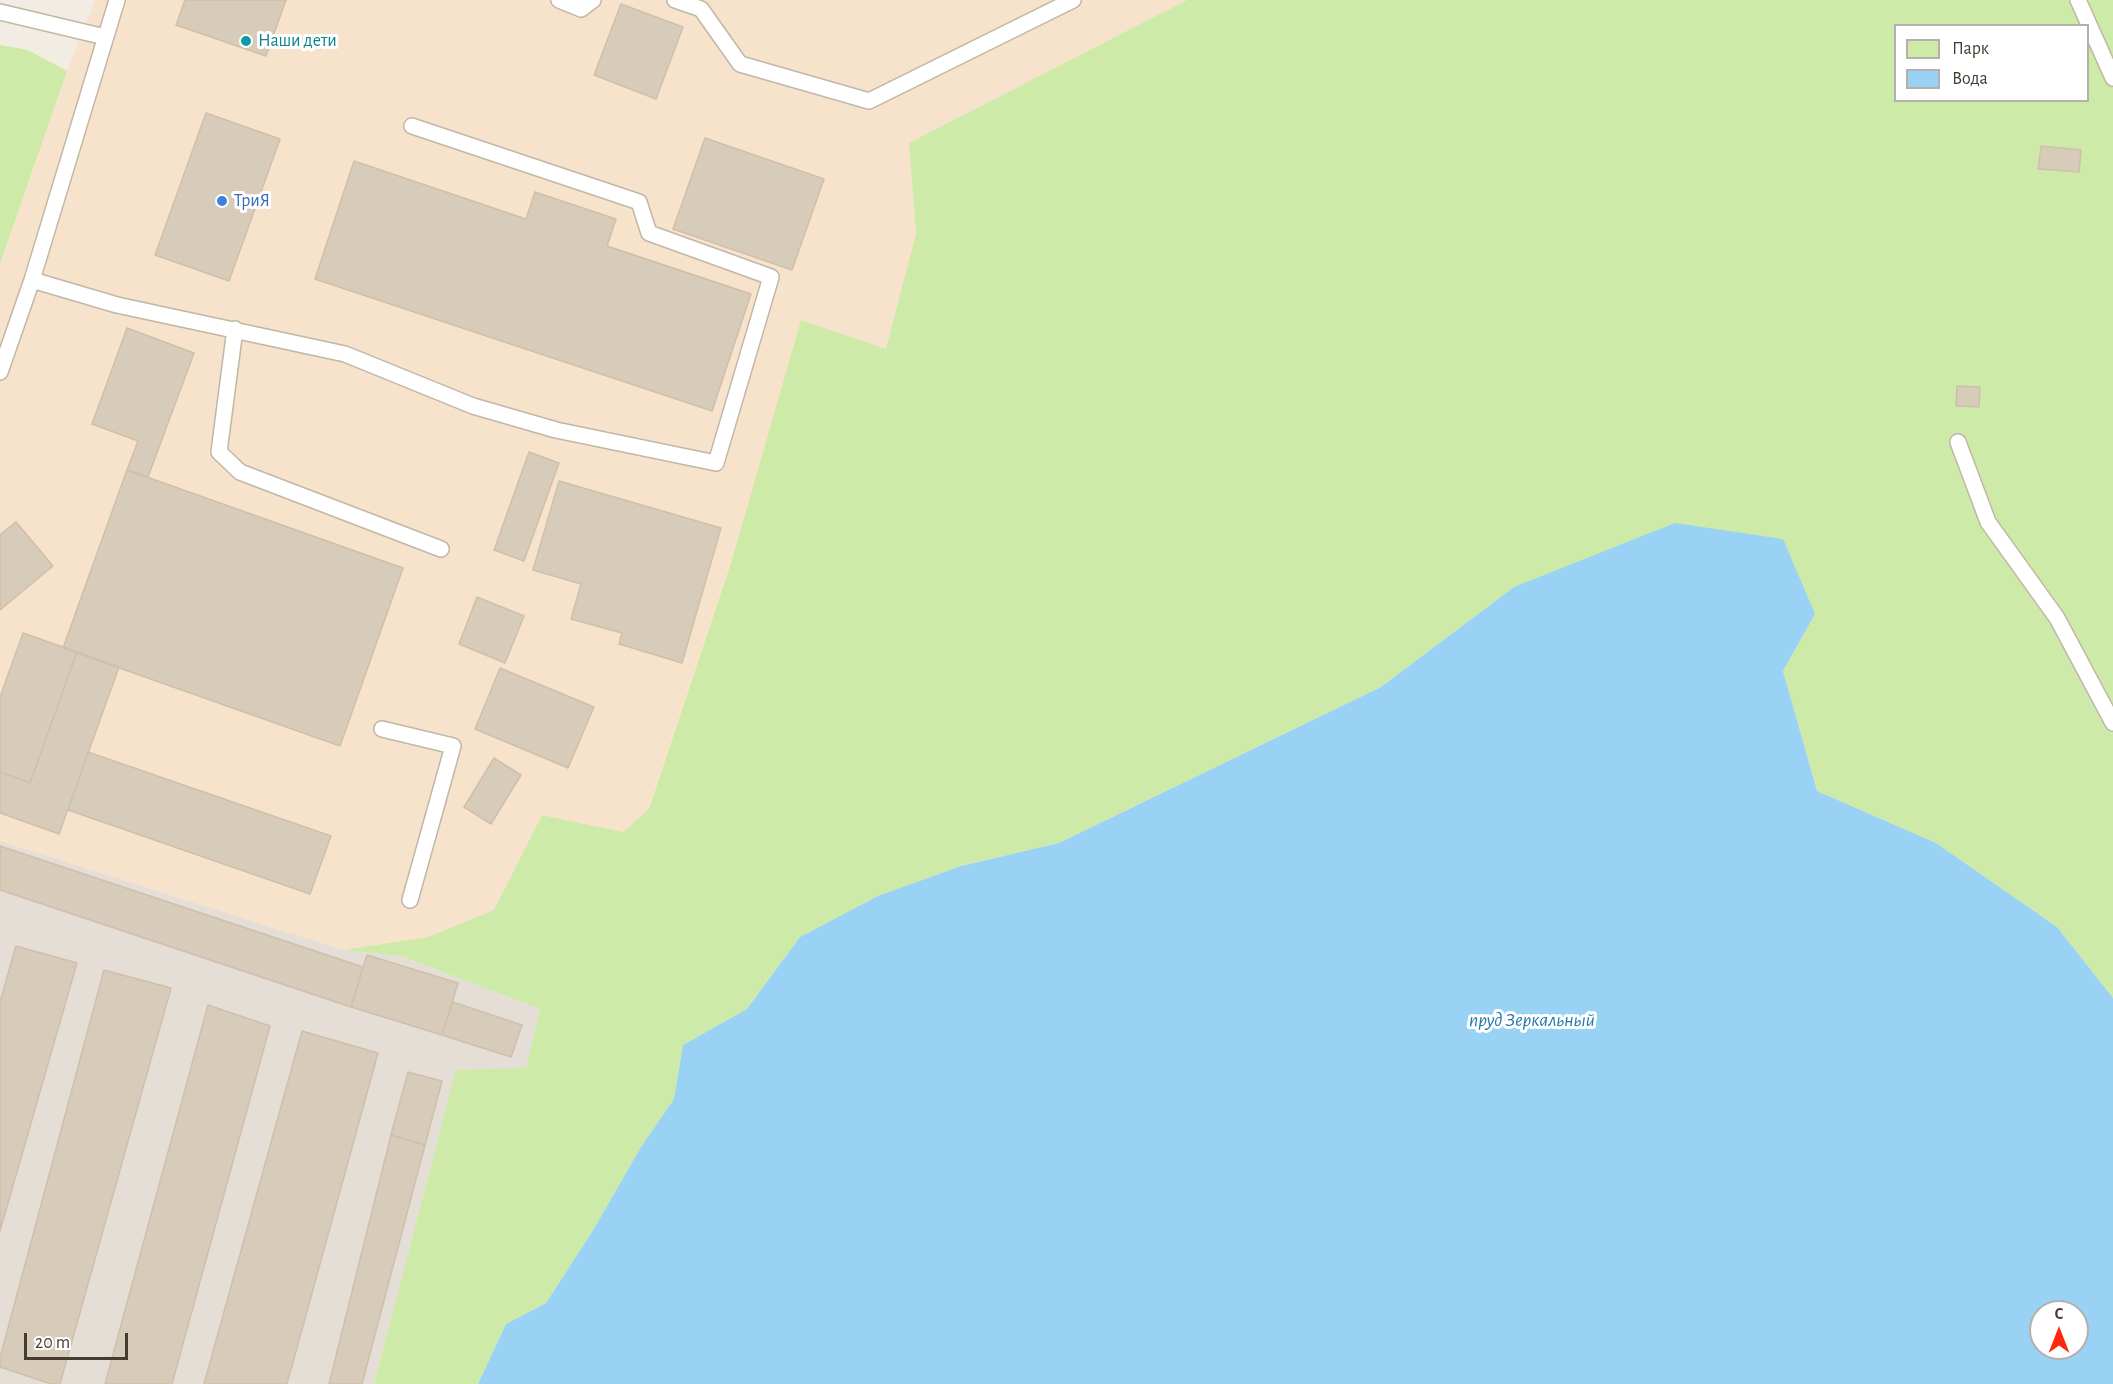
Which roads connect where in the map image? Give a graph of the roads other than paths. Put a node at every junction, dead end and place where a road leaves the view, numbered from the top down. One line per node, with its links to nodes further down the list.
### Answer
1 (117, 0): 10 (lane)
2 (559, 0): 3 (lane)
3 (593, 0)
4 (675, 0): 5 (lane)
5 (1073, 0)
6 (2078, 0): 8 (lane)
7 (0, 12): 10 (lane)
8 (2089, 24)
9 (2089, 25): 11 (lane)
10 (105, 37): 13 (lane)
11 (2113, 78)
12 (412, 126): 14 (lane)
13 (32, 280): 14 (lane); 15 (lane)
14 (235, 329): 17 (lane)
15 (0, 372)
16 (1958, 442): 18 (lane)
17 (441, 549)
18 (2113, 723)
19 (382, 729): 20 (lane)
20 (410, 900)

